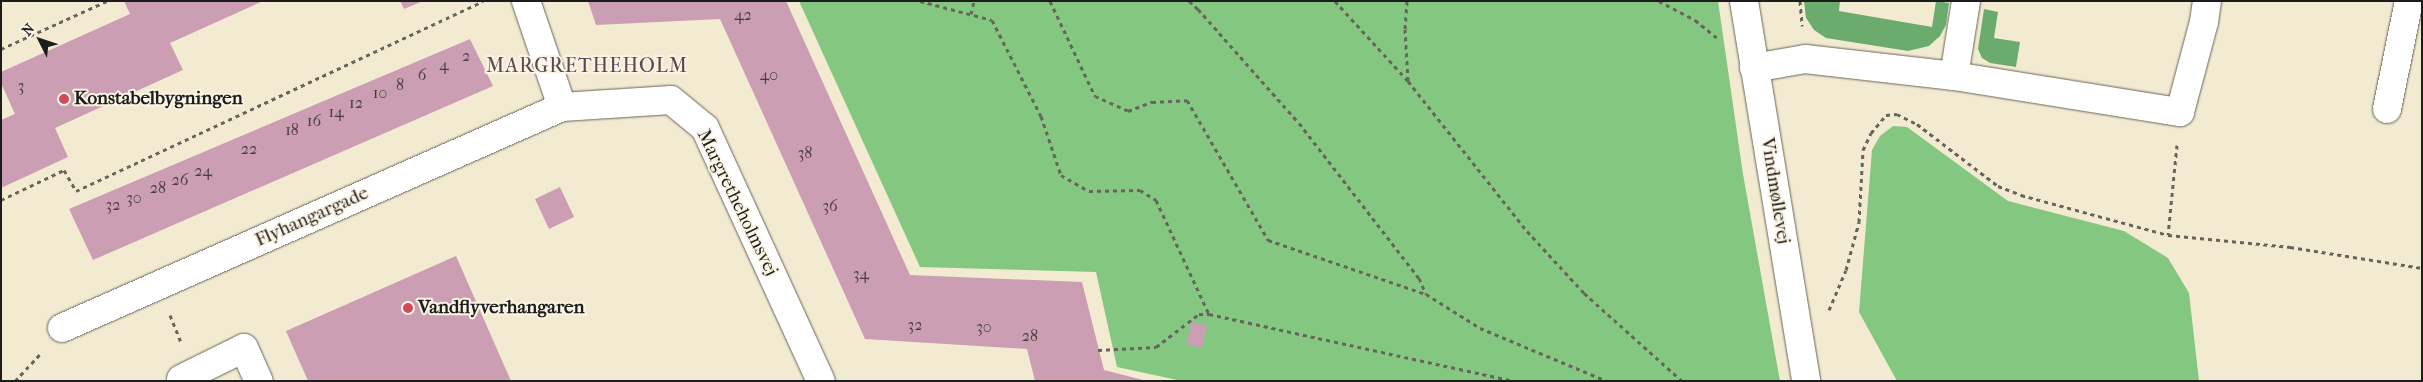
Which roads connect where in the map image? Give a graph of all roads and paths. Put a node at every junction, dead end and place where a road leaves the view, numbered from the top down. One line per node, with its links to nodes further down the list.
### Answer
1 (107, 1): 16 (path)
2 (482, 1): 23 (path)
3 (526, 1): 20 (street)
4 (920, 1): 15 (path)
5 (974, 1): 15 (path)
6 (1050, 1): 27 (path)
7 (1189, 1): 27 (path)
8 (1335, 1): 19 (path)
9 (1407, 1): 19 (path)
10 (1659, 1): 17 (path)
11 (1744, 1): 17 (street, Vindmøllevej)
12 (1966, 1): 18 (street)
13 (2207, 1): 22 (street)
14 (2409, 1): 21 (street)
15 (970, 14): 28 (path)
16 (1, 50)
17 (1754, 68): 18 (street); 39 (street, Vindmøllevej)
18 (1954, 76): 22 (street)
19 (1408, 81): 38 (path)
20 (562, 107): 26 (street, Flyhangargade); 35 (street, Margretheholmsvej)
21 (2387, 109)
22 (2180, 112): 24 (path)
23 (1, 200)
24 (2168, 235): 25 (path); 29 (path)
25 (2422, 268)
26 (156, 285): 30 (street, Flyhangargade); 32 (path)
27 (1426, 294): 37 (path)
28 (1209, 314): 31 (path); 36 (path)
29 (1825, 317)
30 (62, 328): 33 (path)
31 (1098, 350)
32 (179, 375): 34 (street)
33 (15, 381)
34 (258, 381)
35 (821, 381)
36 (1513, 381)
37 (1607, 381)
38 (1682, 381)
39 (1806, 381)

